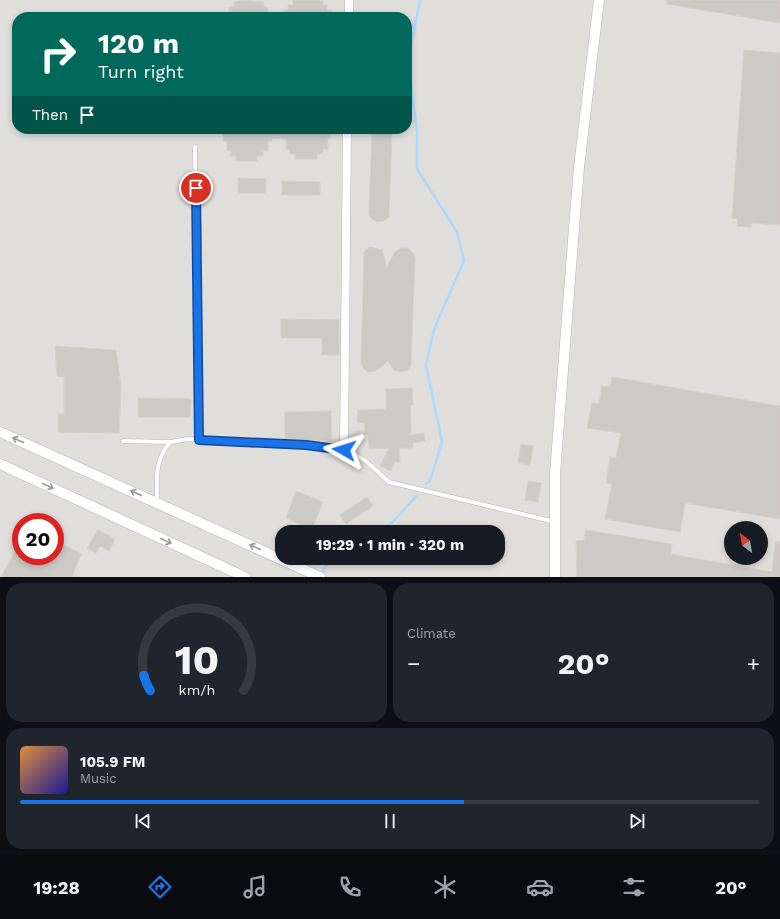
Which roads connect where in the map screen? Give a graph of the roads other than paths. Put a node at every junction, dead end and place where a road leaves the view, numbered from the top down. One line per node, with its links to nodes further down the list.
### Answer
1 (349, 0): 3 (street)
2 (599, 0): 13 (street)
3 (349, 12)
4 (347, 134): 10 (street)
5 (196, 147): 7 (lane)
6 (0, 432): 12 (street, one-way to 6)
7 (199, 440): 9 (lane); 10 (lane)
8 (124, 441): 9 (lane)
9 (170, 442): 12 (lane)
10 (344, 450): 13 (lane)
11 (0, 464): 15 (street, one-way to 15)
12 (157, 503): 14 (street, one-way to 12)
13 (556, 522): 16 (street)
14 (318, 576)
15 (245, 577)
16 (555, 577)

